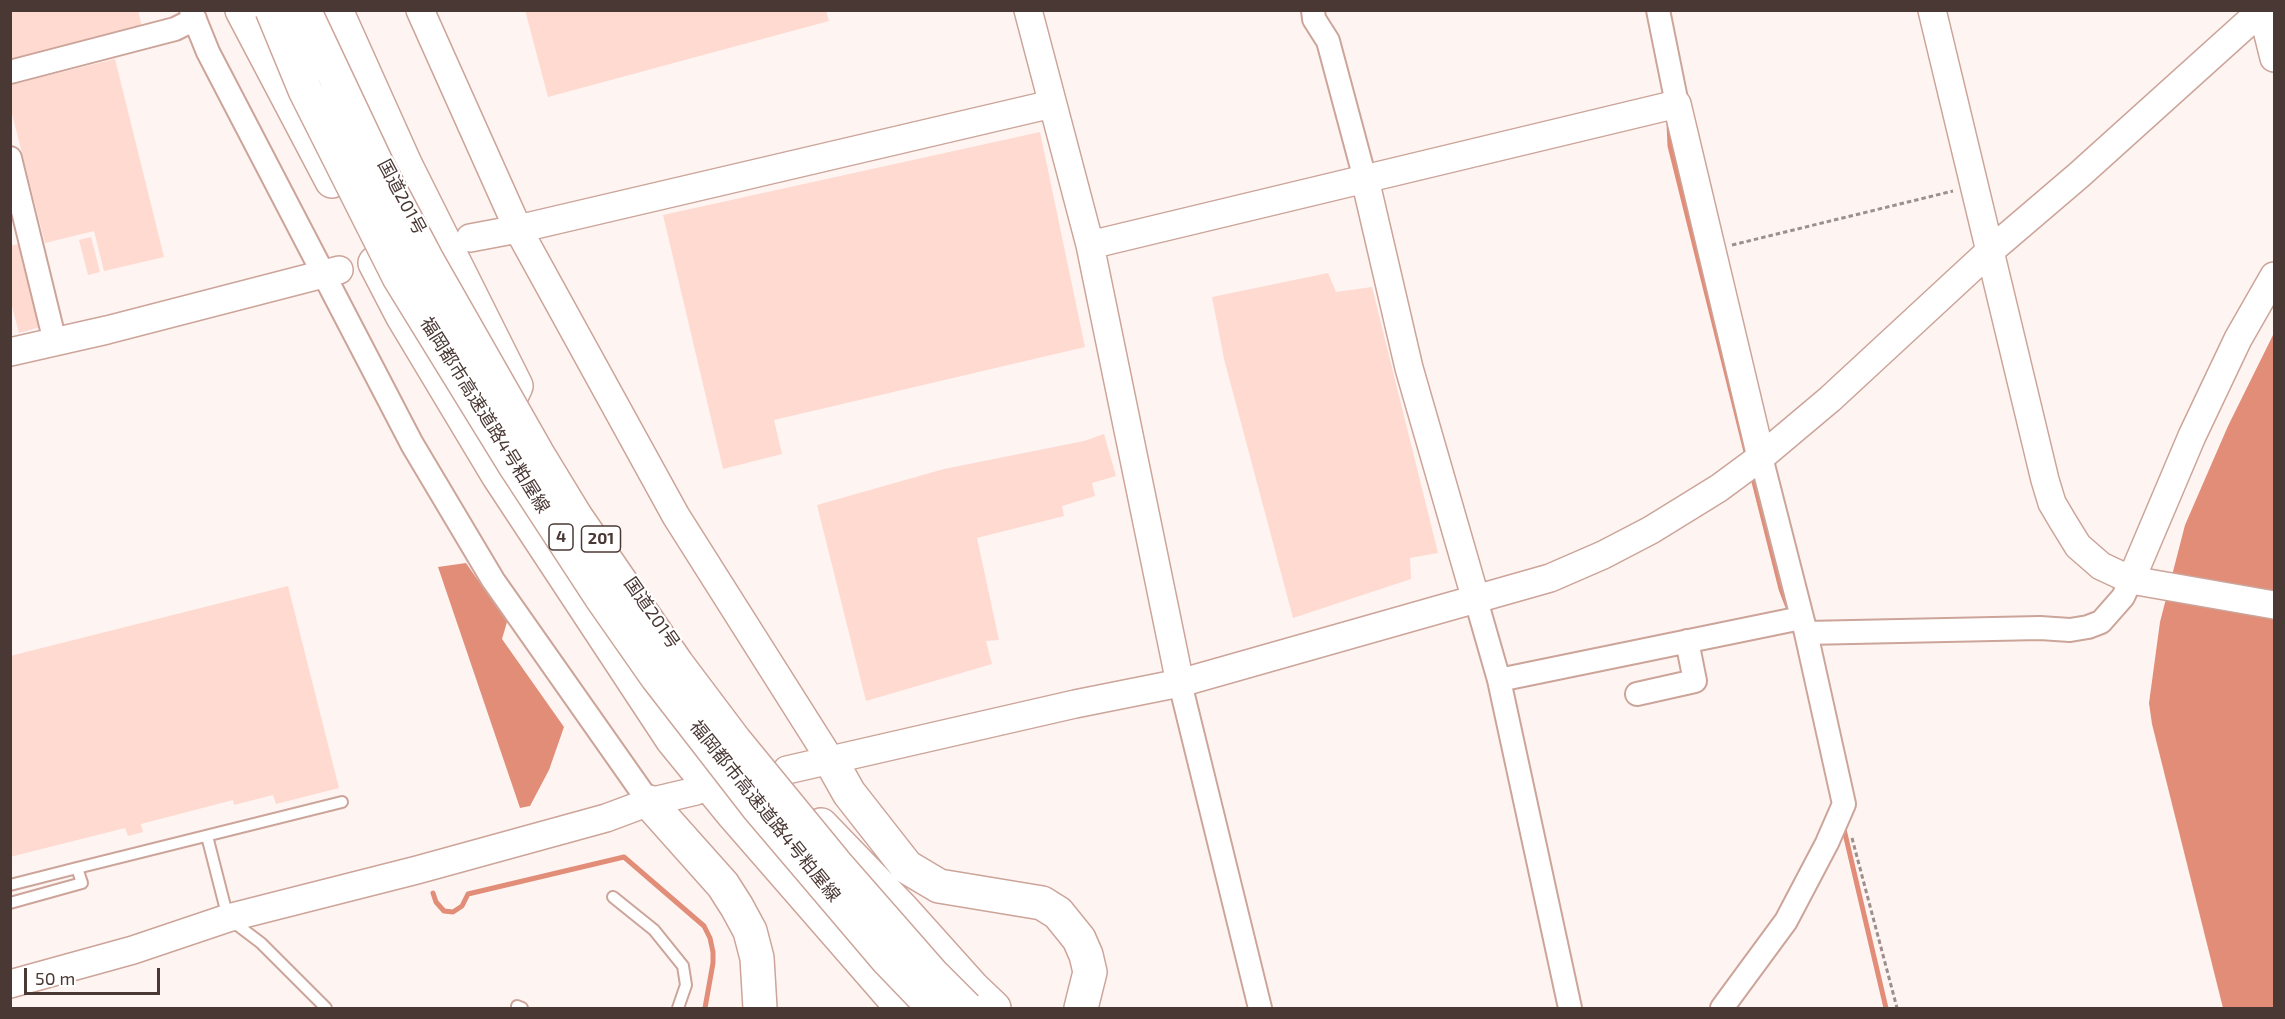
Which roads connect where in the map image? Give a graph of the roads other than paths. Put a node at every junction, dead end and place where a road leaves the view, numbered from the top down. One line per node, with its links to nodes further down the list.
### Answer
1 (242, 10): 20 (highway)
2 (254, 10): 20 (highway, 201)
3 (272, 10): 56 (highway, 福岡都市高速道路4号粕屋線 / 4, bridge)
4 (304, 10): 57 (highway, 福岡都市高速道路4号粕屋線, bridge)
5 (312, 10): 29 (highway, 国道201号 / 201)
6 (336, 10): 29 (highway)
7 (420, 10): 21 (street)
8 (1028, 10): 16 (street)
9 (1313, 10): 19 (street)
10 (1658, 10): 17 (street)
11 (1932, 10): 24 (street)
12 (2262, 10): 14 (street); 24 (street)
13 (193, 15): 15 (street); 25 (street)
14 (2274, 58)
15 (10, 72)
16 (1052, 104): 21 (street); 23 (street)
17 (1677, 104): 19 (street); 30 (street)
18 (10, 158): 27 (street)
19 (1365, 179): 23 (street); 32 (street)
20 (332, 181): 52 (highway, 201)
21 (518, 229): 22 (street); 39 (street)
22 (470, 238)
23 (1090, 245): 37 (street)
24 (1990, 251): 30 (street); 31 (street)
25 (331, 272): 27 (street); 43 (street)
26 (2274, 276): 31 (street)
27 (55, 342): 28 (street)
28 (10, 352)
29 (510, 399): 40 (highway, 国道201号 / 201)
30 (1761, 457): 32 (street); 34 (street)
31 (2141, 582): 33 (street); 34 (street)
32 (1476, 600): 36 (street); 37 (street)
33 (2274, 605)
34 (1803, 626): 35 (street); 62 (street)
35 (1687, 641): 36 (street); 38 (street)
36 (1499, 680): 61 (street)
37 (1180, 683): 39 (street); 60 (street)
38 (1637, 694)
39 (831, 761): 40 (street); 51 (highway)
40 (789, 782): 58 (highway, 国道201号 / 201); 59 (highway)
41 (696, 791): 43 (street)
42 (342, 802): 44 (lane)
43 (649, 802): 49 (street); 55 (highway)
44 (207, 836): 45 (lane); 49 (lane)
45 (77, 868): 46 (lane); 48 (lane)
46 (10, 885)
47 (613, 897): 54 (lane)
48 (10, 903)
49 (228, 918): 50 (street); 53 (lane)
50 (10, 984)
51 (1079, 1001)
52 (892, 1003)
53 (326, 1008)
54 (678, 1008)
55 (760, 1008)
56 (934, 1008)
57 (966, 1008)
58 (978, 1008)
59 (994, 1008)
60 (1260, 1008)
61 (1570, 1008)
62 (1722, 1008)

